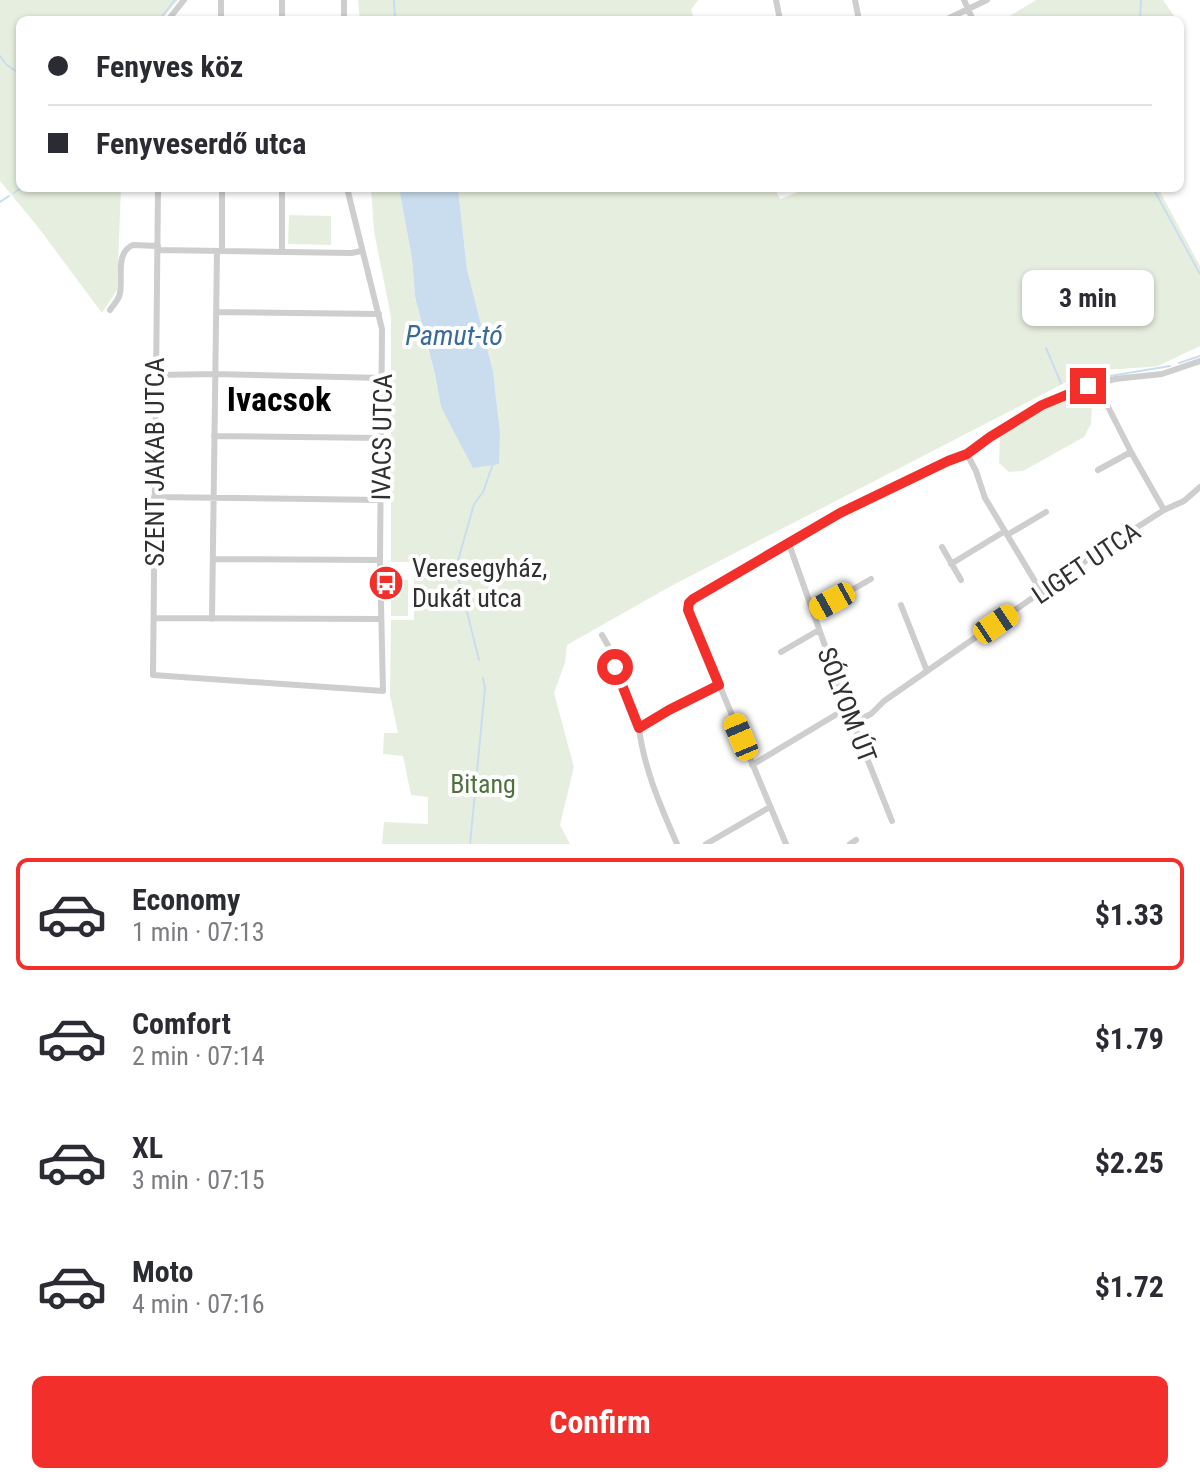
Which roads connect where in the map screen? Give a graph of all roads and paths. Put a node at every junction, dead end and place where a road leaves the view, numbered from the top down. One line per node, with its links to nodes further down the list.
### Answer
1 (184, 0): 5 (street)
2 (964, 0): 4 (street)
3 (987, 0): 4 (street)
4 (968, 9): 6 (street); 7 (street)
5 (171, 16)
6 (953, 16)
7 (971, 16)
8 (158, 192): 12 (street, SZENT JAKAB UTCA)
9 (222, 192): 13 (street)
10 (282, 192): 15 (street)
11 (348, 192): 14 (street, IVACS UTCA)
12 (158, 248): 13 (street); 16 (street); 21 (street, SZENT JAKAB UTCA)
13 (220, 251): 15 (street); 17 (street)
14 (362, 251): 15 (street); 18 (street, IVACS UTCA)
15 (282, 252)
16 (110, 310)
17 (216, 312): 18 (street); 20 (street)
18 (379, 314): 22 (street, IVACS UTCA)
19 (1200, 361): 23 (street)
20 (214, 374): 21 (street); 22 (street); 24 (street)
21 (156, 375): 30 (street, SZENT JAKAB UTCA)
22 (382, 378): 25 (street, IVACS UTCA)
23 (1096, 383): 26 (street); 27 (street)
24 (214, 436): 25 (street); 31 (street)
25 (382, 438): 32 (street, IVACS UTCA)
26 (1131, 452): 28 (street); 33 (street)
27 (967, 454): 35 (street); 36 (street)
28 (1098, 470)
29 (1200, 487): 33 (street, LIGET UTCA)
30 (154, 497): 31 (street); 46 (street, SZENT JAKAB UTCA)
31 (213, 497): 32 (street); 38 (street)
32 (381, 500): 39 (street, IVACS UTCA)
33 (1164, 510): 43 (street, LIGET UTCA)
34 (1046, 512): 35 (street)
35 (1006, 533): 40 (street); 43 (street)
36 (789, 544): 45 (street, SÓLYOM ÚT); 53 (street)
37 (942, 547): 40 (street)
38 (213, 559): 39 (street); 47 (street)
39 (380, 560): 48 (street, IVACS UTCA)
40 (951, 564): 42 (street)
41 (871, 579): 45 (street)
42 (961, 580)
43 (1042, 593): 52 (street, LIGET UTCA)
44 (901, 605): 52 (street)
45 (813, 612): 49 (street, SÓLYOM ÚT)
46 (154, 618): 47 (street); 54 (street, SZENT JAKAB UTCA)
47 (212, 619): 48 (street)
48 (381, 619): 54 (street, IVACS UTCA)
49 (819, 630): 51 (street); 55 (street, SÓLYOM ÚT)
50 (602, 635): 57 (street)
51 (781, 652)
52 (927, 671): 56 (street, LIGET UTCA)
53 (719, 685): 57 (street); 58 (street)
54 (383, 691)
55 (847, 708): 56 (street, SÓLYOM ÚT); 58 (street)
56 (854, 722): 60 (street, SÓLYOM ÚT)
57 (639, 728): 61 (street)
58 (752, 765): 59 (street)
59 (770, 807): 62 (street); 63 (street)
60 (892, 821)
61 (677, 844)
62 (706, 844)
63 (786, 844)

